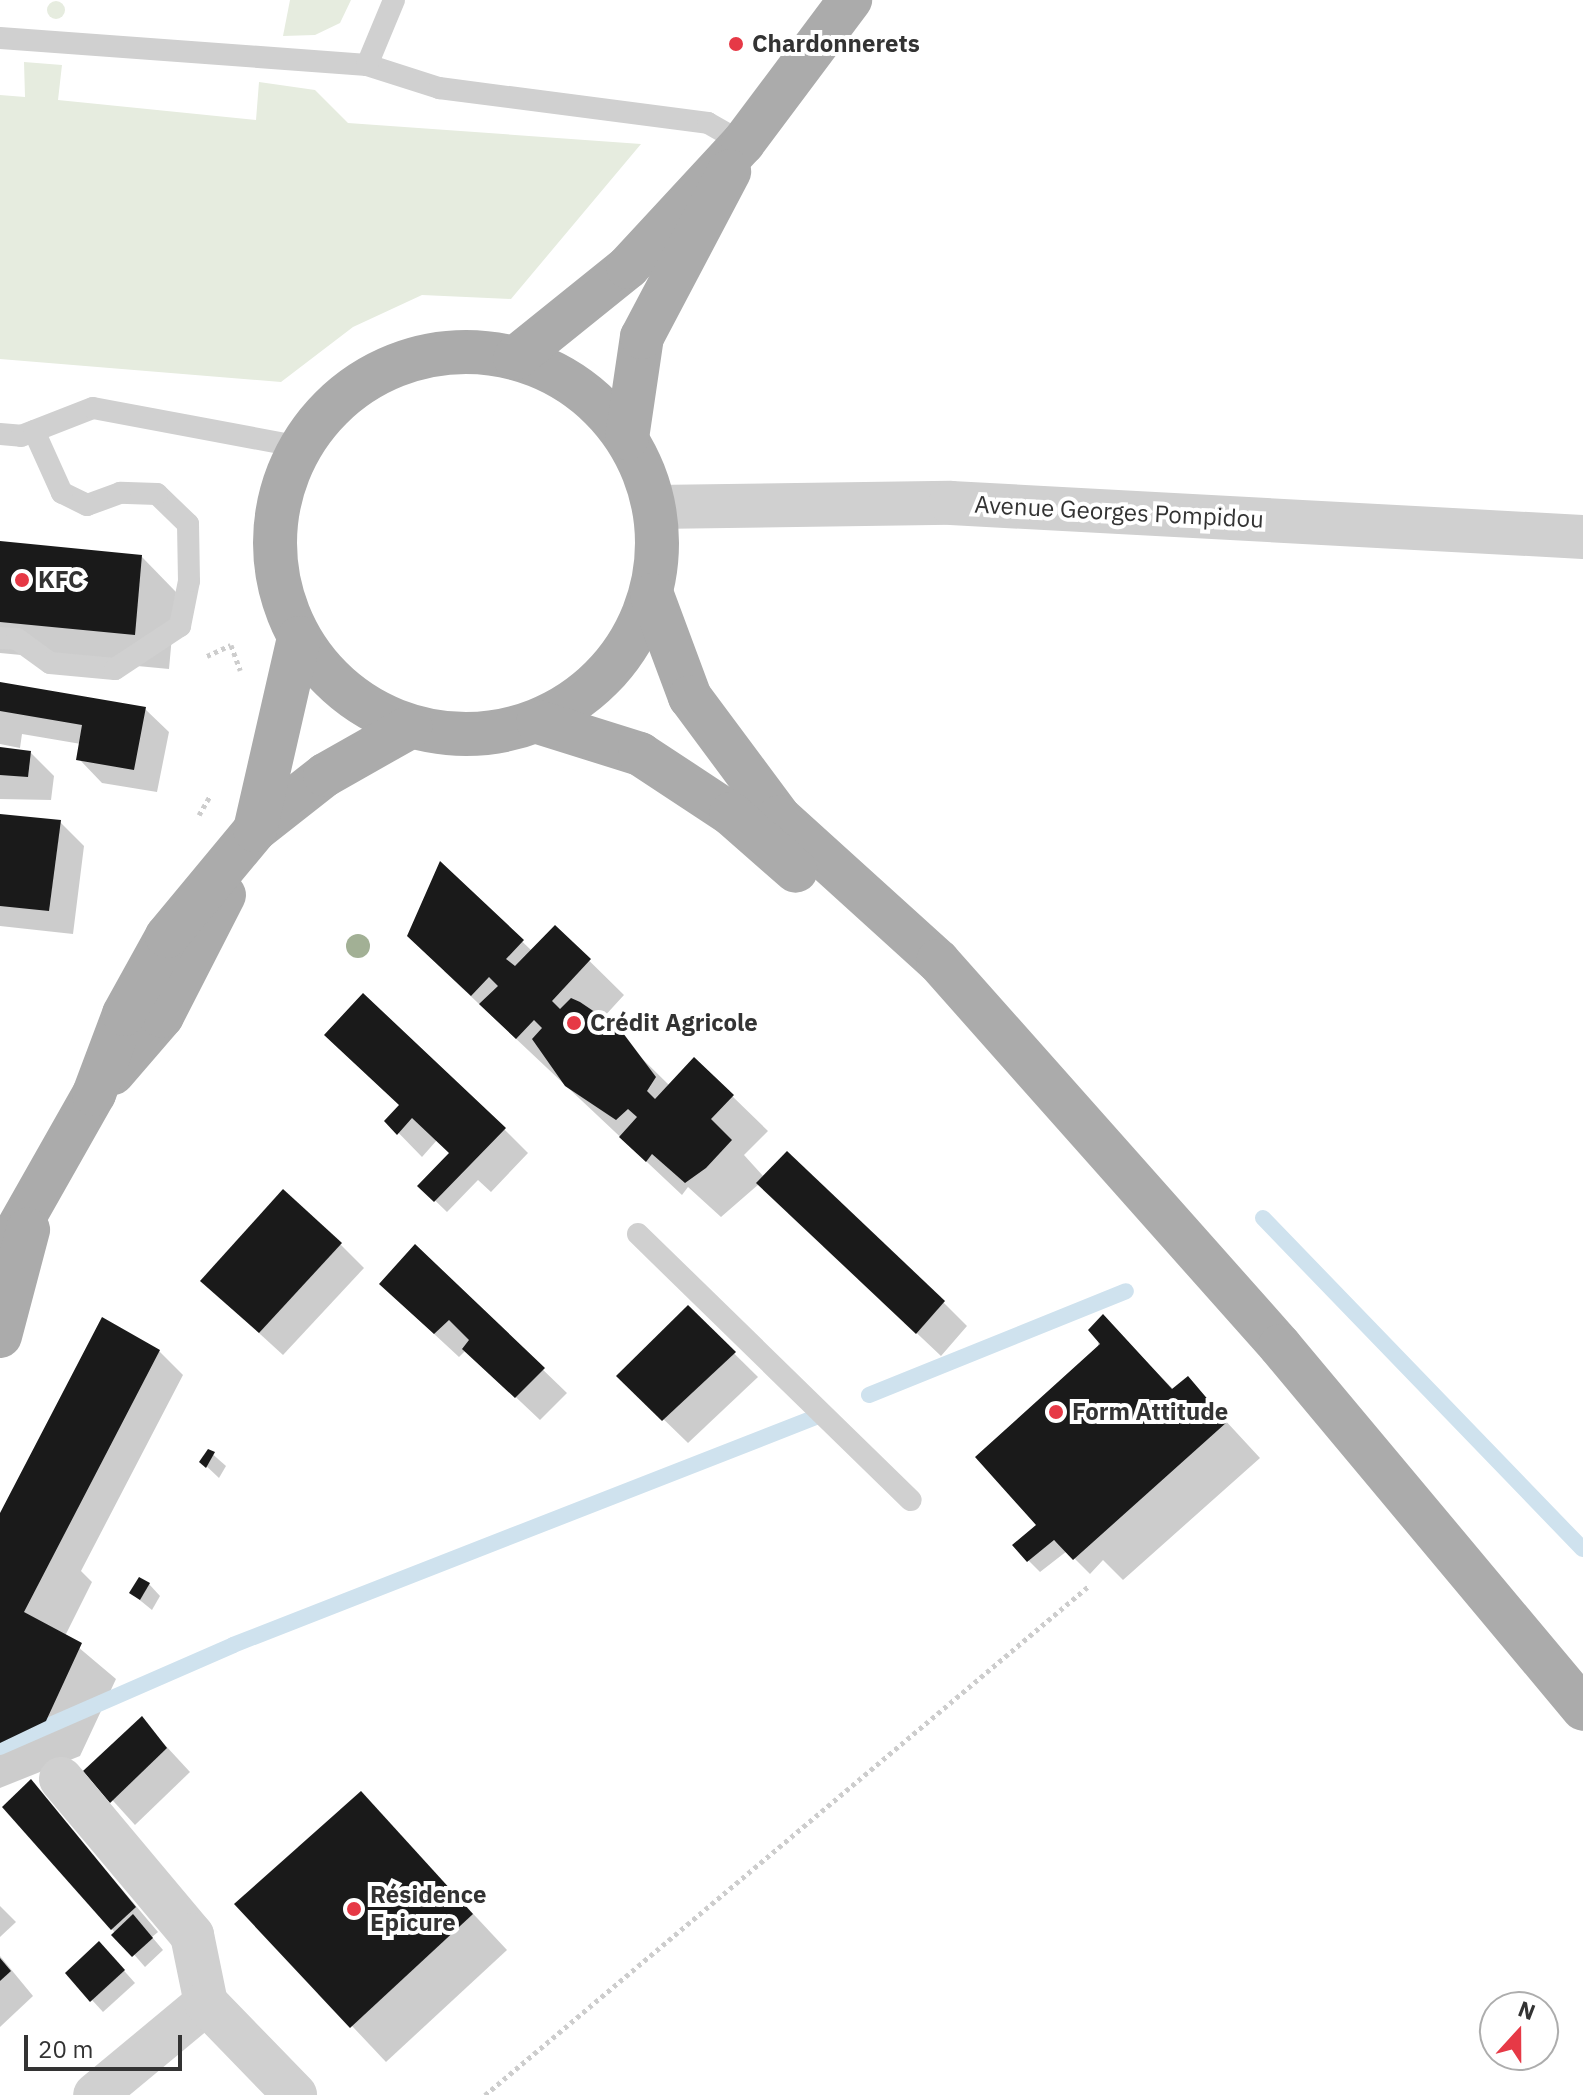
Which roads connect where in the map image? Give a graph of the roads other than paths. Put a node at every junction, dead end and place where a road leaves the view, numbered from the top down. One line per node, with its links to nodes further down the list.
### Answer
1 (394, 0): 4 (lane)
2 (850, 0): 5 (main road)
3 (0, 38): 4 (lane)
4 (367, 65): 5 (lane)
5 (743, 143): 6 (main road); 9 (main road)
6 (515, 358): 9 (main road); 10 (main road)
7 (34, 431): 8 (lane); 10 (lane); 14 (lane)
8 (0, 434)
9 (627, 438): 11 (main road)
10 (301, 447): 15 (main road)
11 (655, 507): 12 (street, Avenue Georges Pompidou); 13 (main road)
12 (1583, 537)
13 (652, 595): 16 (main road); 19 (main road)
14 (0, 638)
15 (299, 638): 17 (main road); 18 (main road)
16 (538, 722): 17 (main road); 19 (main road)
17 (410, 727): 18 (main road)
18 (248, 841): 20 (main road)
19 (1081, 1125): 25 (main road)
20 (33, 1208): 22 (main road); 23 (main road)
21 (638, 1234): 24 (lane)
22 (0, 1260)
23 (0, 1336)
24 (911, 1500)
25 (1583, 1709)
26 (61, 1779): 27 (street)
27 (206, 2003): 28 (street); 29 (street)
28 (95, 2095)
29 (295, 2095)

